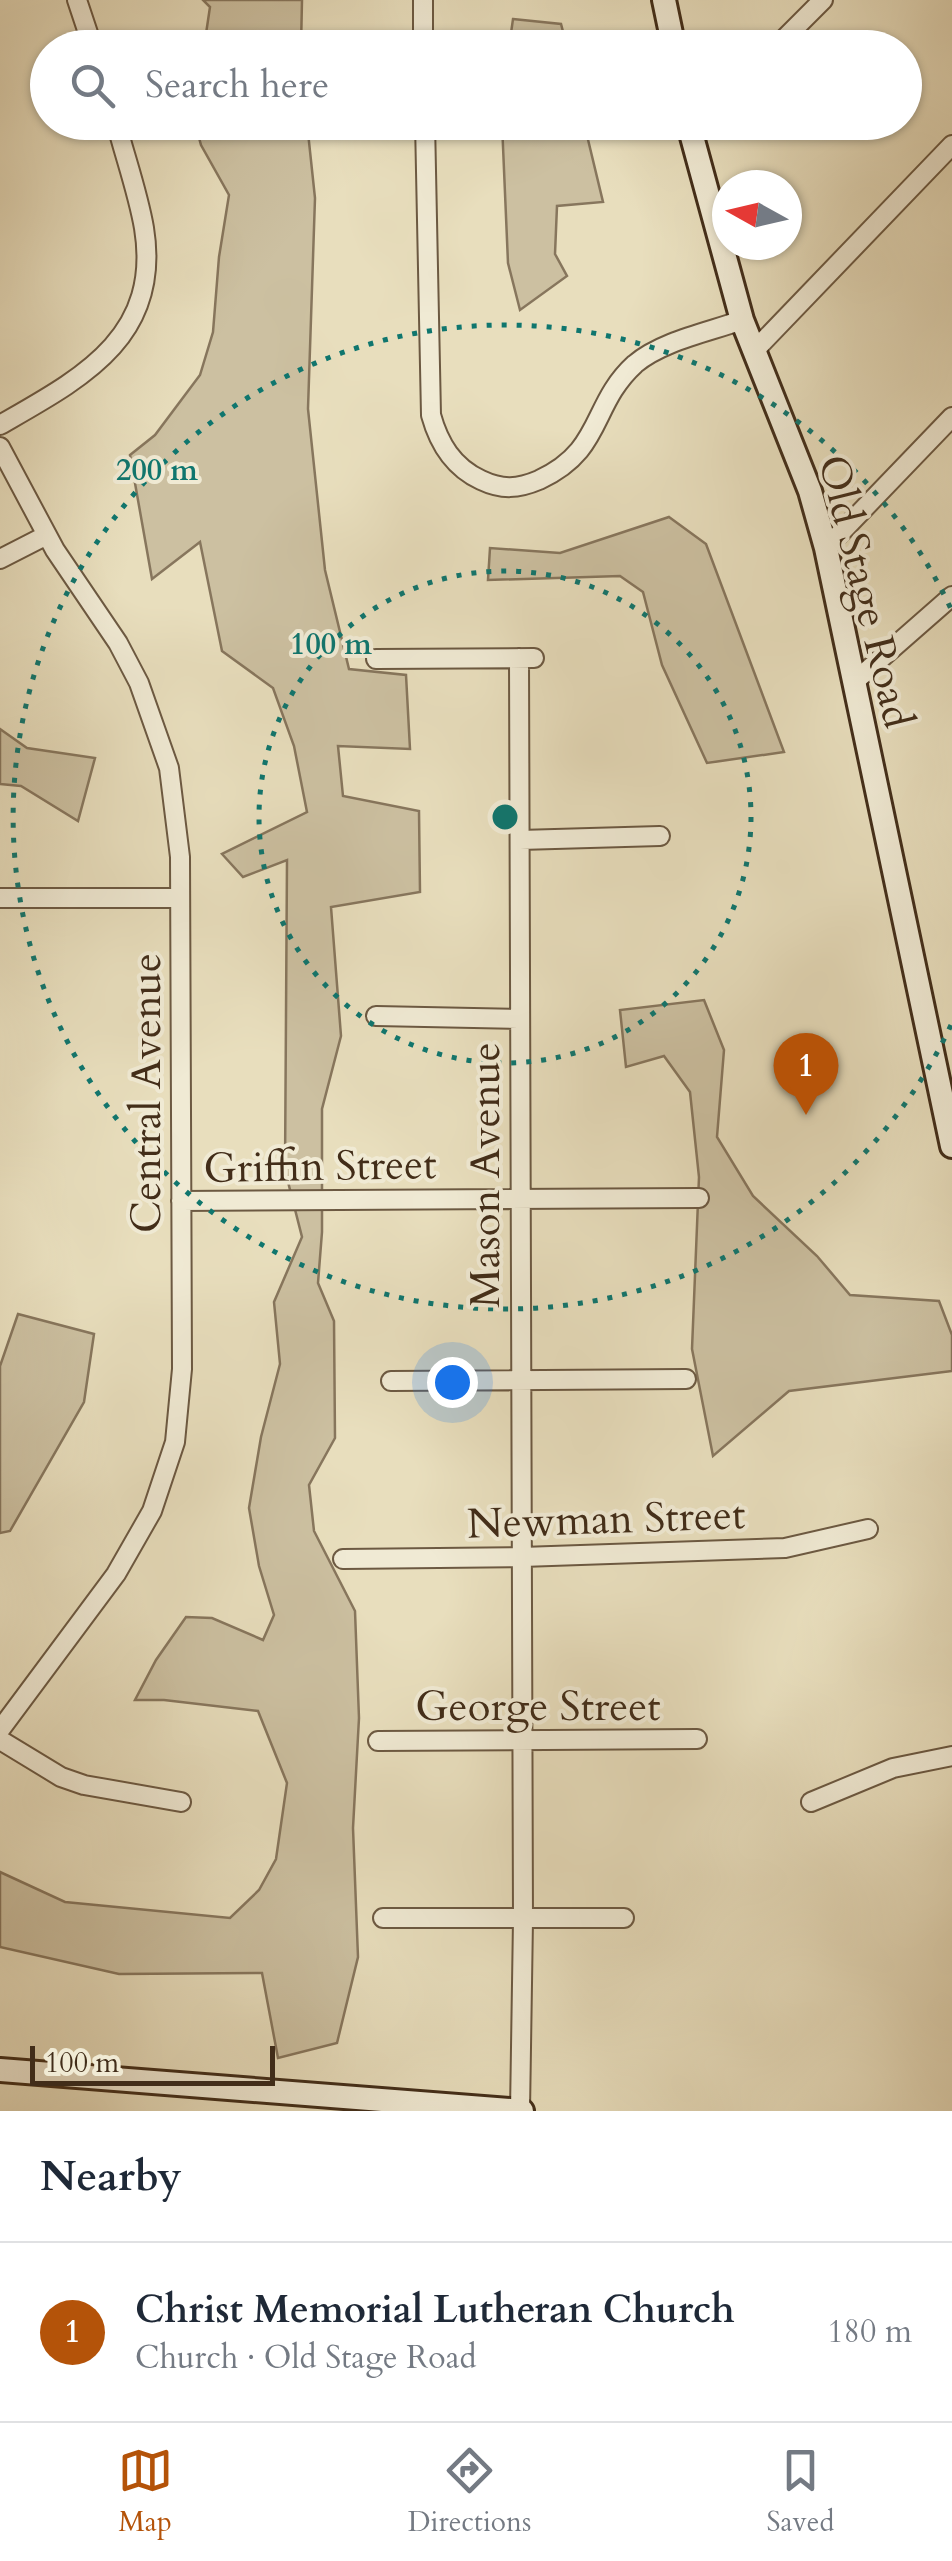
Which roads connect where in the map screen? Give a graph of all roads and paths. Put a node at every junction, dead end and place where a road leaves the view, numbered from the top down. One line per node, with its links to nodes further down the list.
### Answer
1 (77, 0): 5 (street)
2 (422, 0): 6 (street)
3 (664, 0): 7 (street)
4 (823, 0): 8 (street)
5 (87, 30)
6 (423, 30)
7 (670, 30)
8 (793, 30)
9 (120, 140): 16 (street)
10 (425, 140): 13 (street)
11 (697, 140): 13 (street, Old Stage Road)
12 (952, 145): 14 (street)
13 (742, 320): 14 (street, Old Stage Road)
14 (754, 351): 19 (street, Old Stage Road)
15 (952, 417): 19 (street)
16 (0, 425)
17 (0, 447): 18 (street, Central Avenue)
18 (48, 535): 20 (street); 27 (street, Central Avenue)
19 (826, 548): 23 (street, Old Stage Road)
20 (0, 559)
21 (952, 596): 23 (street)
22 (376, 659): 25 (street, Mason Avenue)
23 (854, 682): 30 (street, Old Stage Road)
24 (660, 836): 25 (street)
25 (520, 840): 29 (street, Mason Avenue)
26 (0, 898): 27 (street)
27 (179, 898): 33 (street, Central Avenue)
28 (376, 1016): 29 (street)
29 (518, 1019): 31 (street, Mason Avenue)
30 (952, 1146)
31 (519, 1198): 32 (street, Griffin Street); 33 (street, Griffin Street); 34 (street, Mason Avenue)
32 (699, 1198)
33 (181, 1201): 40 (street, Central Avenue)
34 (521, 1379): 35 (street); 36 (street); 38 (street, Mason Avenue)
35 (686, 1379)
36 (392, 1382)
37 (868, 1530): 38 (street, Newman Street)
38 (522, 1557): 39 (street, Newman Street); 41 (street, Mason Avenue)
39 (343, 1559)
40 (0, 1730)
41 (521, 1738): 42 (street, George Street); 44 (street, George Street); 50 (street, Mason Avenue)
42 (697, 1739)
43 (0, 1740): 46 (street)
44 (378, 1740)
45 (952, 1756): 47 (street)
46 (181, 1802)
47 (811, 1802)
48 (383, 1918): 50 (street)
49 (624, 1918): 50 (street)
50 (523, 1920): 52 (street, Mason Avenue)
51 (0, 2070): 52 (street)
52 (521, 2111)

